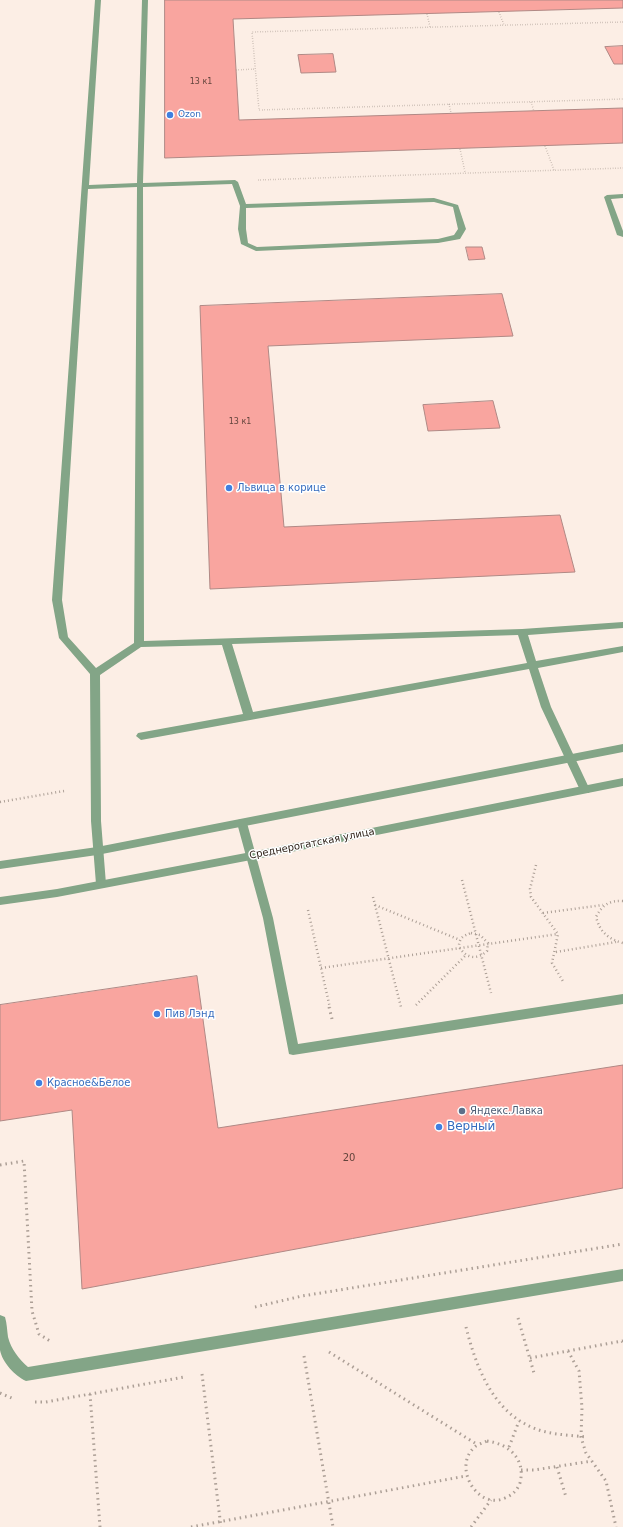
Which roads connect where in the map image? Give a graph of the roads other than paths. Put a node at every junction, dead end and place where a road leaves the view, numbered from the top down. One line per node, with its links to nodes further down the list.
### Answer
1 (98, 0): 4 (street)
2 (145, 0): 3 (street)
3 (140, 185): 4 (street); 6 (street); 11 (street)
4 (84, 187): 14 (street)
5 (623, 196): 7 (street)
6 (243, 206): 6 (street)
7 (623, 234)
8 (623, 625): 9 (street)
9 (522, 632): 10 (street); 13 (street)
10 (226, 641): 11 (street); 15 (street)
11 (138, 644): 14 (street)
12 (623, 649): 13 (street)
13 (532, 664): 15 (street); 18 (street)
14 (95, 673): 22 (street)
15 (249, 716): 16 (street)
16 (140, 736)
17 (622, 751): 18 (street)
18 (569, 759): 20 (street); 21 (street)
19 (623, 782): 20 (street, Среднерогатская улица)
20 (585, 790): 23 (street, Среднерогатская улица)
21 (242, 823): 22 (street); 23 (street)
22 (97, 851): 24 (street); 25 (street)
23 (251, 856): 25 (street, Среднерогатская улица); 27 (street)
24 (0, 865)
25 (101, 884): 26 (street, Среднерогатская улица)
26 (0, 901)
27 (623, 999)
28 (623, 1275): 29 (street)
29 (0, 1322)

